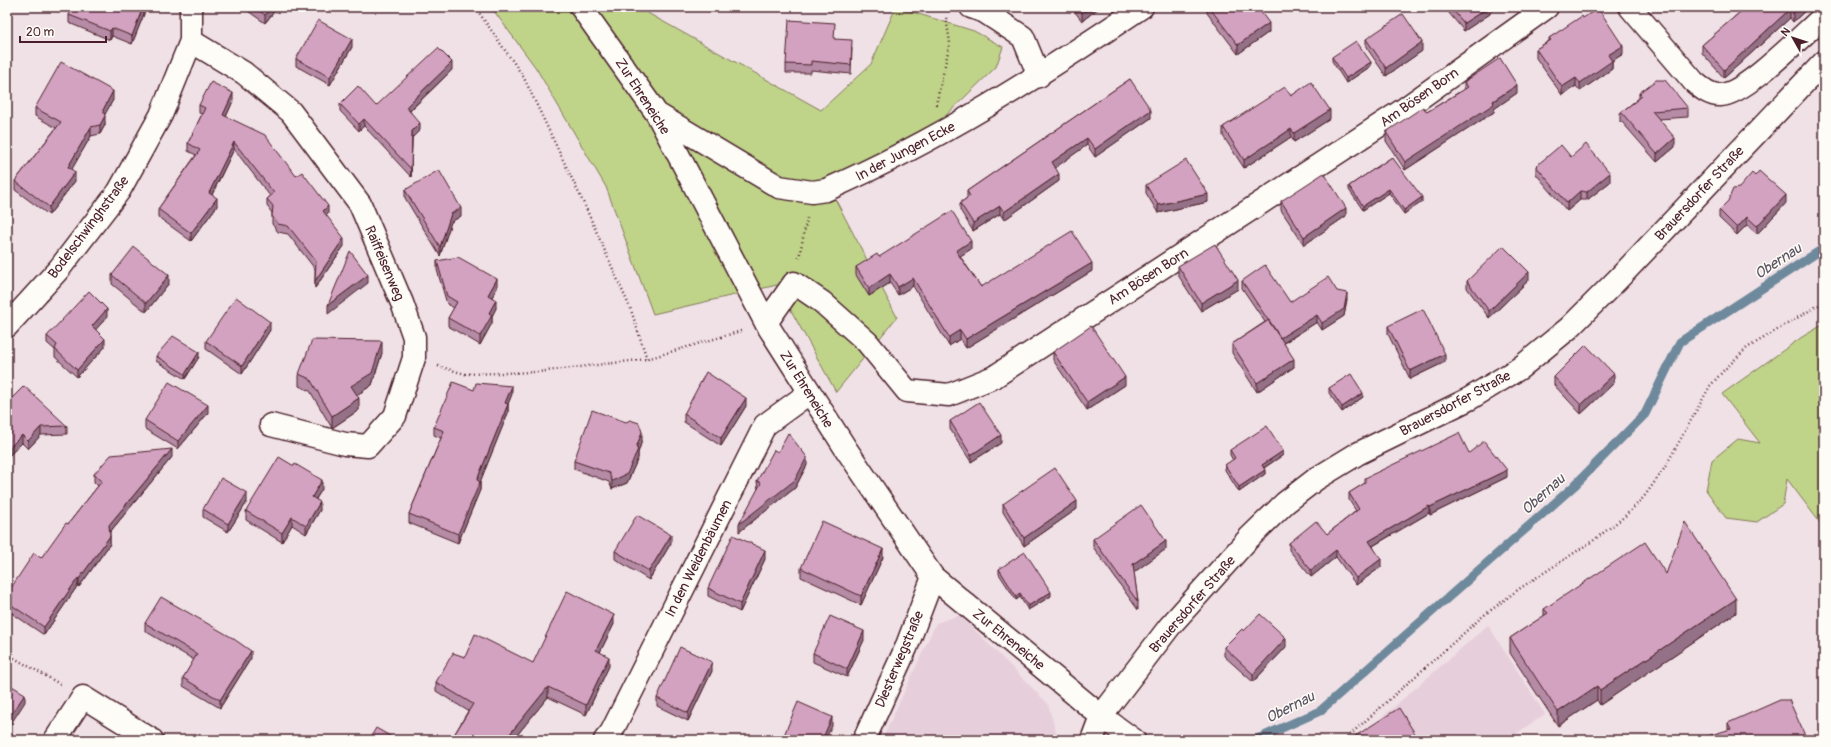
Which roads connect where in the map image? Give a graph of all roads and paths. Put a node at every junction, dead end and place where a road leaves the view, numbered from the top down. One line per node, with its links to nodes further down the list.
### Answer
1 (191, 7): 10 (street, Bodelschwinghstraße)
2 (475, 7): 21 (path)
3 (581, 7): 14 (street, Zur Ehreneiche)
4 (971, 7): 12 (street)
5 (1142, 7): 12 (street, In der Jungen Ecke)
6 (1547, 7): 16 (street, Am Bösen Born)
7 (1630, 7): 9 (street)
8 (946, 14): 13 (path)
9 (1824, 16)
10 (191, 41): 19 (street, Bodelschwinghstraße); 20 (street, Raiffeisenweg)
11 (1824, 62): 27 (street, Brauersdorfer Straße)
12 (1039, 76): 15 (street, In der Jungen Ecke)
13 (936, 107)
14 (657, 114): 15 (street, In der Jungen Ecke); 18 (street, Zur Ehreneiche)
15 (812, 192): 16 (path)
16 (794, 283): 18 (street)
17 (1824, 302): 34 (path)
18 (766, 323): 21 (path); 22 (street, Zur Ehreneiche)
19 (7, 326)
20 (414, 358): 21 (path); 23 (street, Raiffeisenweg)
21 (647, 359)
22 (809, 393): 24 (street, Zur Ehreneiche); 30 (street, In den Weidenbäumen)
23 (271, 424)
24 (933, 577): 27 (street, Zur Ehreneiche); 31 (street, Diesterwegstraße)
25 (7, 654): 26 (path)
26 (83, 697): 28 (street); 29 (street)
27 (1101, 716): 32 (street, Brauersdorfer Straße); 33 (street, Zur Ehreneiche)
28 (56, 740)
29 (152, 740)
30 (605, 740)
31 (864, 740)
32 (1092, 740)
33 (1134, 740)
34 (1344, 740)

